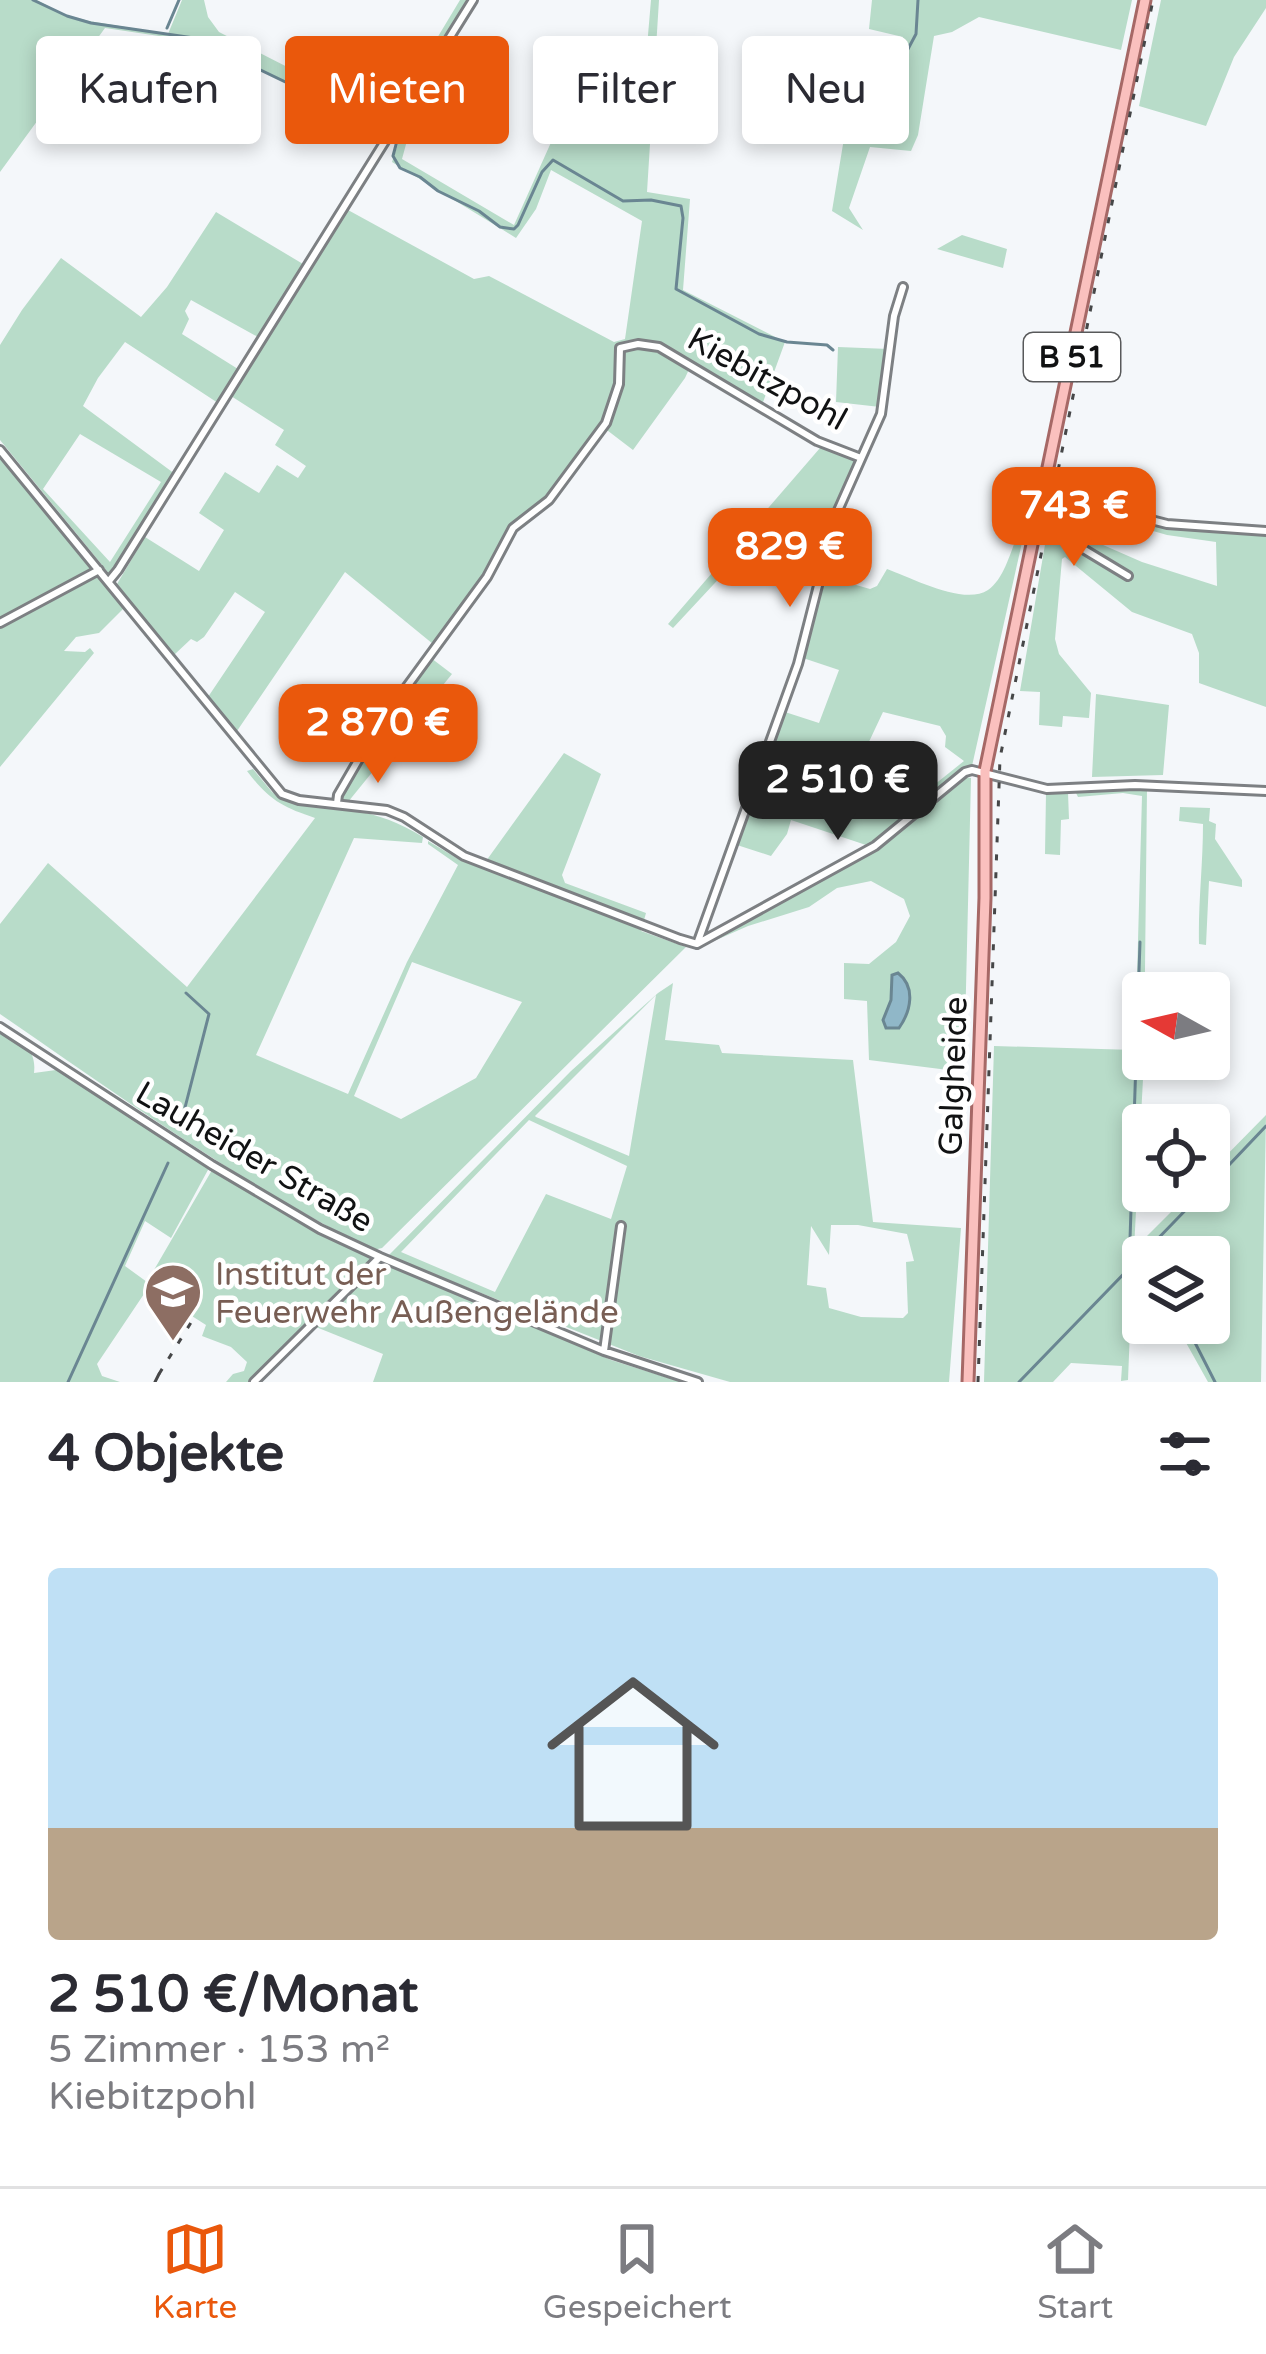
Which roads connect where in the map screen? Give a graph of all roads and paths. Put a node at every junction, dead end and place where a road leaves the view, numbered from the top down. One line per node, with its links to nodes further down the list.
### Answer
1 (472, 0): 12 (street)
2 (1144, 0): 8 (main road, B 51)
3 (903, 286): 5 (street, Kiebitzpohl)
4 (0, 450): 10 (street)
5 (861, 458): 18 (street, Kiebitzpohl); 19 (street, Kiebitzpohl)
6 (1063, 504): 9 (street)
7 (1061, 522): 8 (street)
8 (1044, 524): 11 (street); 14 (main road, B 51)
9 (1266, 531)
10 (99, 570): 12 (street); 13 (street)
11 (1128, 576)
12 (109, 581): 18 (street)
13 (0, 623)
14 (986, 771): 15 (street); 17 (main road, Galgheide / B 51); 19 (street)
15 (1006, 777): 16 (street); 17 (street)
16 (1266, 791)
17 (984, 797): 26 (main road, Galgheide / B 51)
18 (337, 803): 19 (street)
19 (697, 944)
20 (0, 1027): 22 (street, Lauheider Straße)
21 (621, 1226): 23 (street)
22 (380, 1257): 23 (street, Lauheider Straße); 24 (street)
23 (604, 1351): 25 (street, Lauheider Straße)
24 (254, 1382)
25 (698, 1382)
26 (968, 1382)

